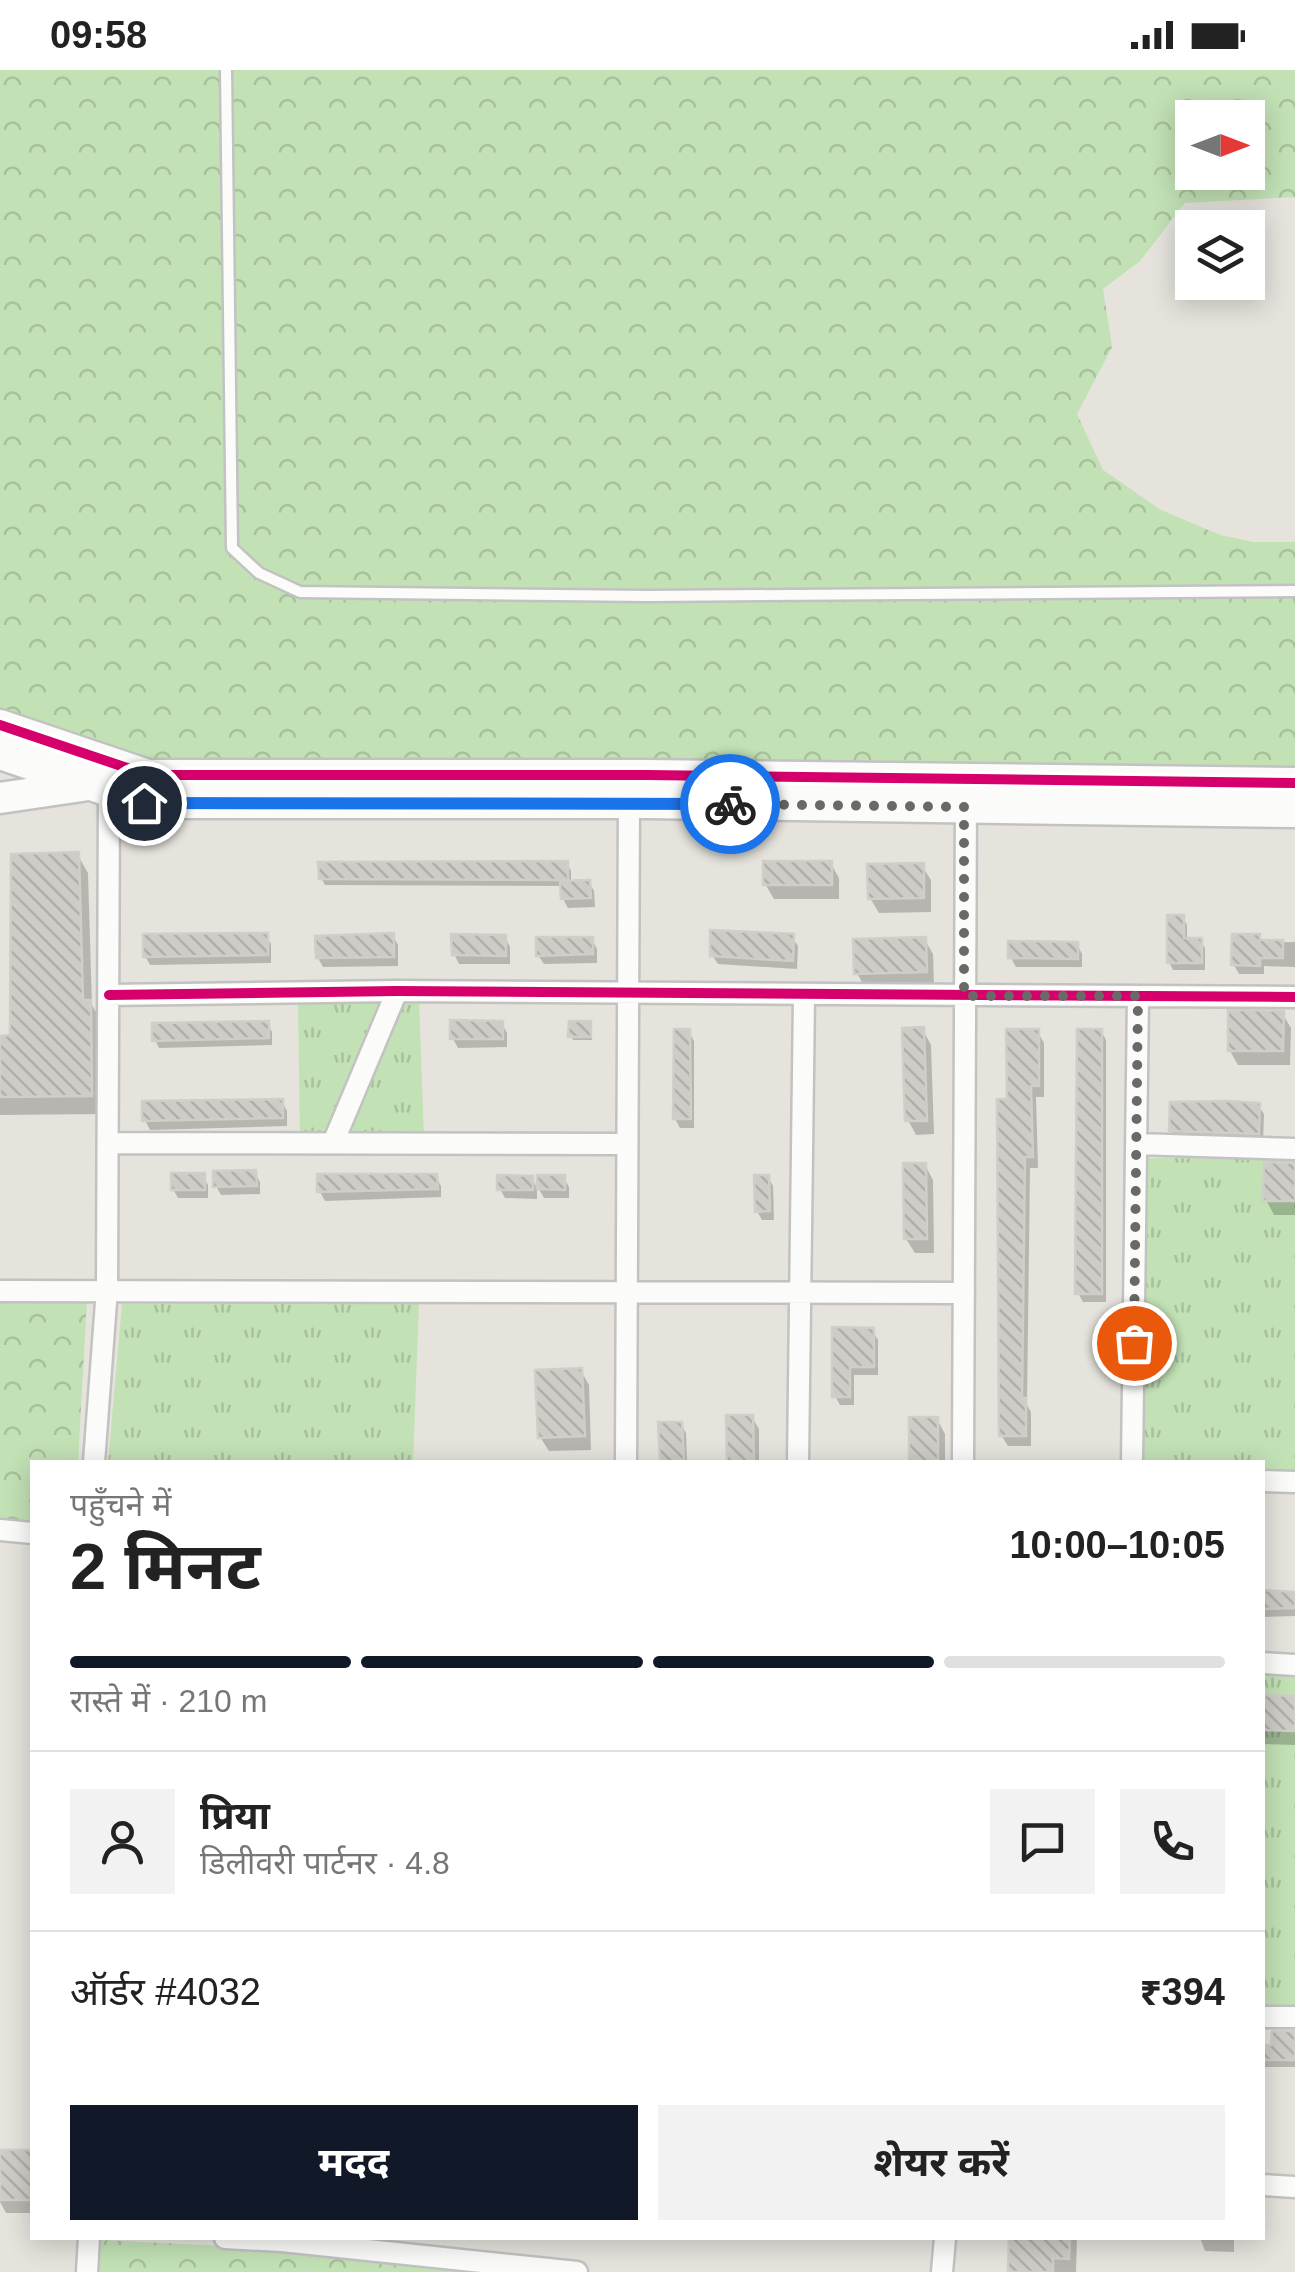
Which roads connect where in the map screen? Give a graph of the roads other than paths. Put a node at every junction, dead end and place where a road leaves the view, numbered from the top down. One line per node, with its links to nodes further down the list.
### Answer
1 (226, 70): 2 (lane)
2 (1295, 591)
3 (0, 724): 5 (street)
4 (0, 754): 5 (street)
5 (105, 780): 7 (street); 8 (street); 9 (street); 13 (street)
6 (1295, 783): 7 (street)
7 (966, 793): 9 (street); 10 (street); 15 (street)
8 (0, 798)
9 (630, 803): 12 (street)
10 (1295, 812)
11 (397, 990): 12 (street); 13 (street); 19 (street)
12 (627, 993): 14 (street); 20 (street)
13 (108, 995): 18 (street)
14 (804, 996): 15 (street); 26 (street)
15 (964, 996): 16 (street); 27 (street)
16 (1138, 996): 17 (street); 21 (street)
17 (1295, 997)
18 (108, 1143): 19 (street); 23 (street)
19 (333, 1144): 20 (street)
20 (626, 1144): 25 (street)
21 (1136, 1144): 22 (street); 32 (street)
22 (1295, 1149)
23 (107, 1289): 24 (street); 25 (street); 28 (street)
24 (0, 1290)
25 (625, 1292): 26 (street); 29 (street)
26 (801, 1292): 27 (street); 30 (street)
27 (964, 1294): 31 (street)
28 (94, 1460)
29 (626, 1460)
30 (798, 1460)
31 (963, 1460)
32 (1132, 1460)
33 (1265, 1481): 34 (street)
34 (1295, 1482)
35 (0, 1530): 36 (street)
36 (30, 1533)
37 (1265, 1663): 38 (street)
38 (1295, 1664)
39 (1265, 2017): 40 (street)
40 (1295, 2017)
41 (1265, 2185): 42 (street)
42 (1295, 2187)
43 (89, 2240): 46 (street)
44 (282, 2240): 47 (street)
45 (946, 2240): 48 (street)
46 (86, 2272)
47 (577, 2272)
48 (942, 2272)

